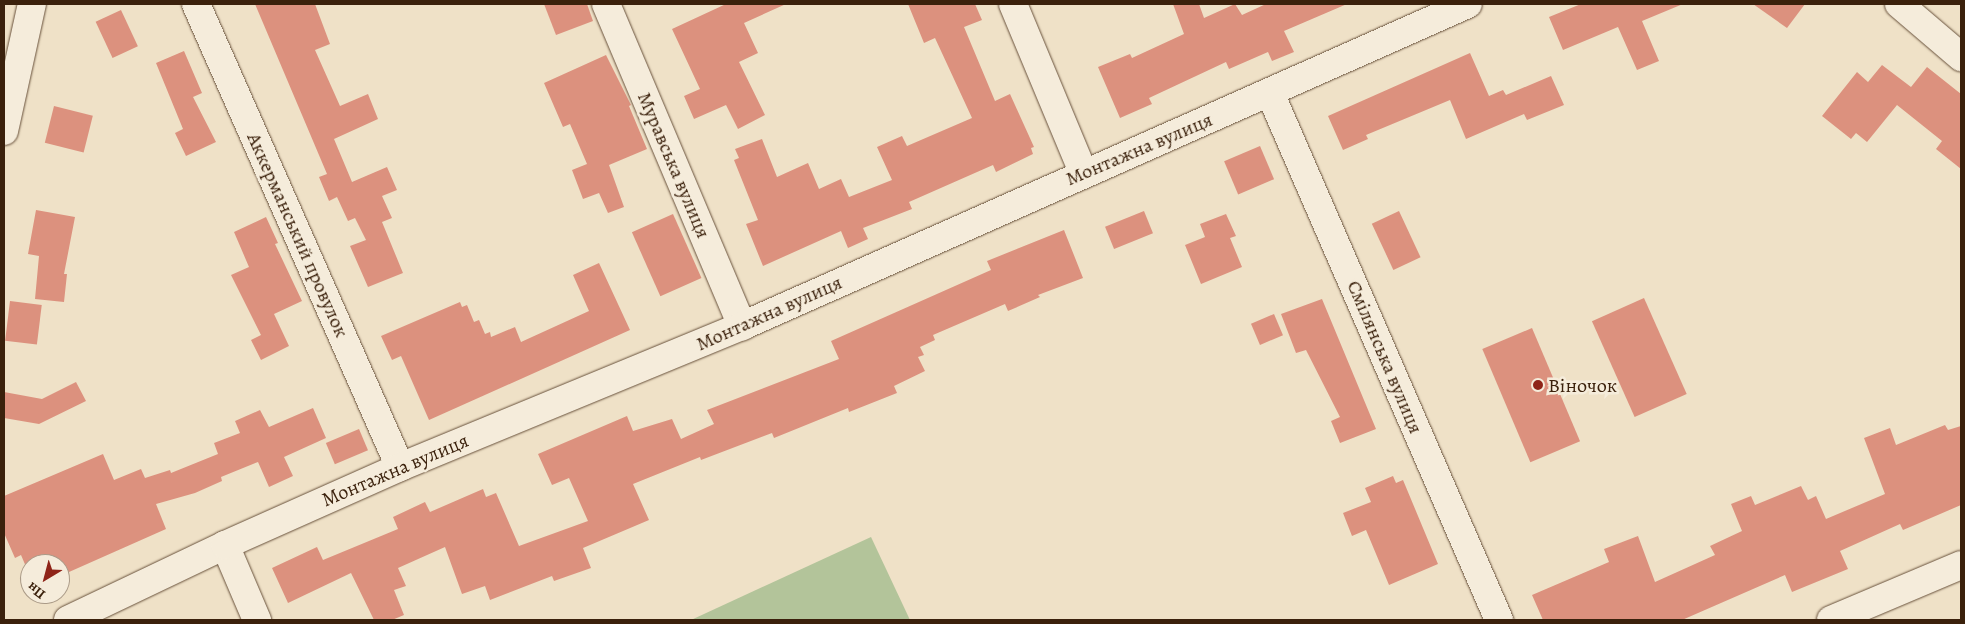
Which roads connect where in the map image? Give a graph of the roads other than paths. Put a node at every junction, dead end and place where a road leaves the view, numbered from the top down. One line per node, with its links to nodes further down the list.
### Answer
1 (32, 4): 9 (street)
2 (196, 4): 12 (street, Аккерманський провулок)
3 (606, 4): 11 (street, Муравська вулиця)
4 (1013, 4): 10 (street)
5 (1468, 4): 8 (street, Монтажна вулиця)
6 (1899, 4): 7 (street)
7 (1961, 57)
8 (1270, 93): 10 (street, Монтажна вулиця); 17 (street, Смілянська вулиця)
9 (4, 131)
10 (1083, 172): 11 (street, Монтажна вулиця)
11 (742, 326): 12 (street, Монтажна вулиця)
12 (400, 467): 13 (street, Монтажна вулиця)
13 (225, 545): 15 (street, Монтажна вулиця); 16 (street)
14 (1961, 565): 18 (street)
15 (68, 620)
16 (257, 620)
17 (1499, 620)
18 (1831, 620)

